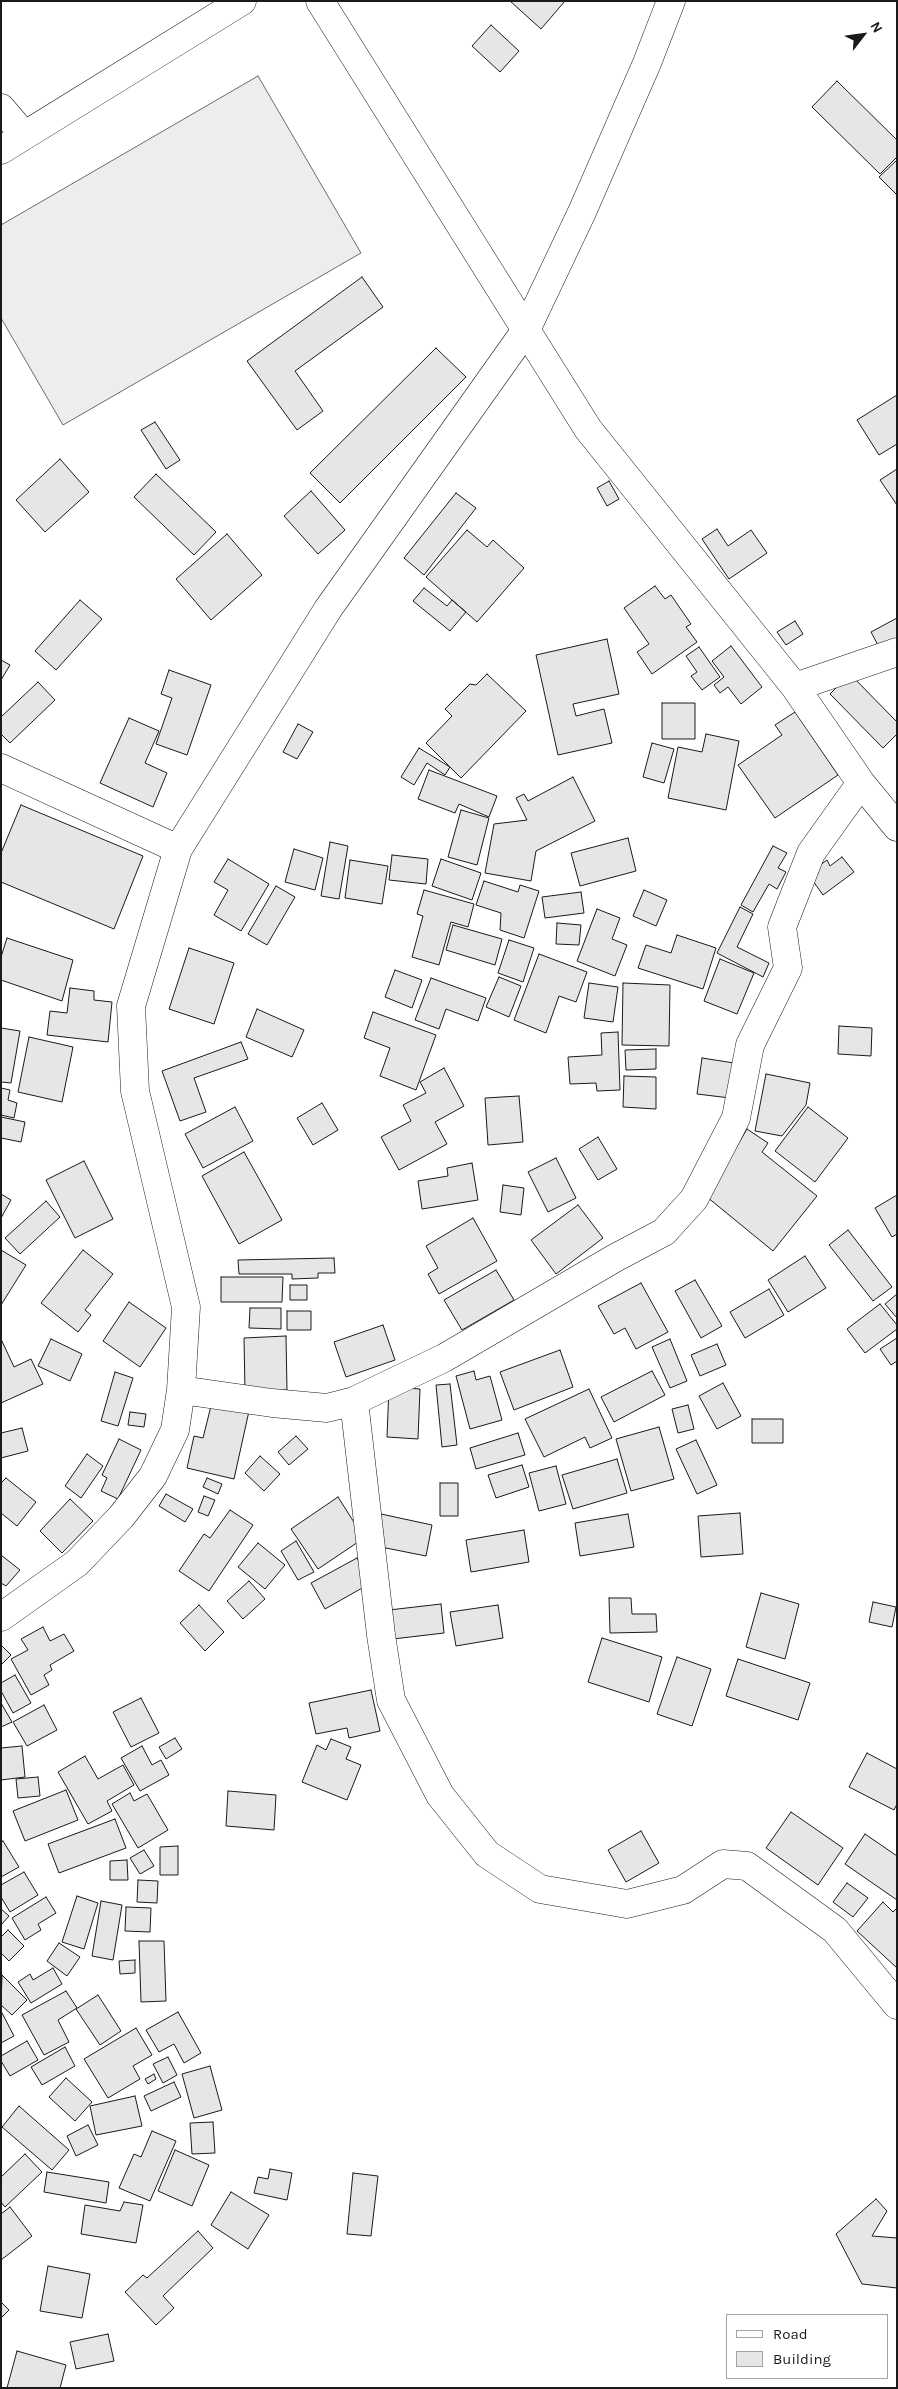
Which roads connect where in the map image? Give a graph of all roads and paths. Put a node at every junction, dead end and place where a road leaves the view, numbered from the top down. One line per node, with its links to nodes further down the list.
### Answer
1 (242, 1): 5 (street)
2 (320, 1): 7 (street)
3 (671, 1): 7 (street)
4 (1, 108): 5 (street)
5 (24, 135): 6 (street)
6 (1, 150)
7 (526, 330): 9 (street); 13 (street)
8 (897, 652): 9 (street)
9 (795, 688): 11 (street)
10 (1, 768): 13 (street)
11 (861, 783): 12 (street); 15 (street)
12 (897, 826)
13 (178, 849): 14 (street)
14 (181, 1390): 15 (street); 16 (street)
15 (354, 1401): 17 (street)
16 (1, 1617)
17 (897, 2005)

